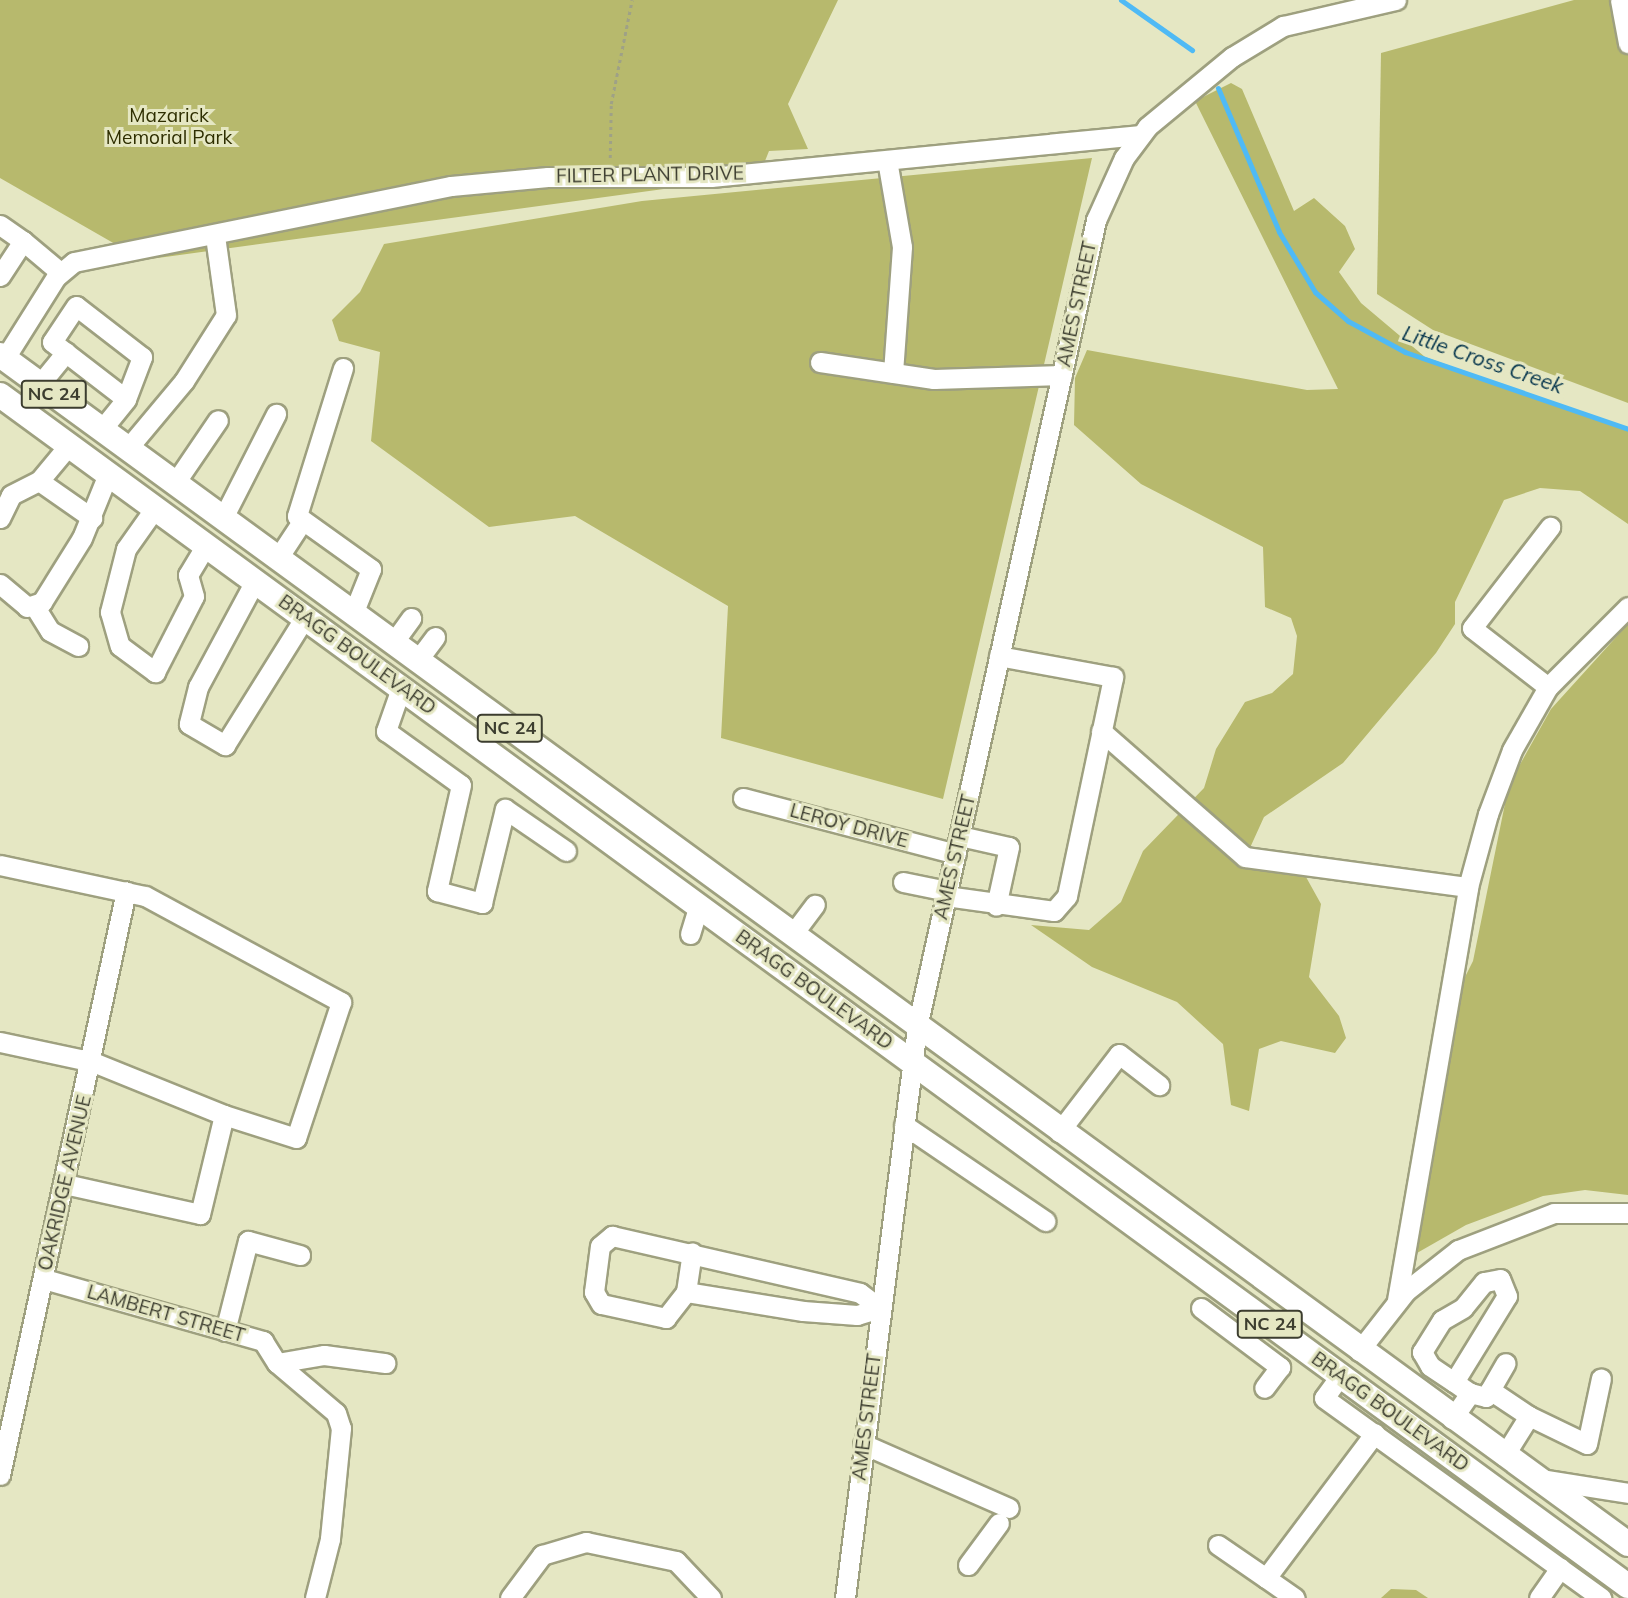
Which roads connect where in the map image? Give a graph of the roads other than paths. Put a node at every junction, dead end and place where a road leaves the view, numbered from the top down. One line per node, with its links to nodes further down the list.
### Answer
1 (1396, 0): 4 (street)
2 (1620, 0): 3 (street)
3 (1628, 43)
4 (1140, 135): 5 (street, FILTER PLANT DRIVE); 17 (street, AMES STREET)
5 (887, 160): 7 (street, FILTER PLANT DRIVE); 16 (street)
6 (0, 225): 8 (street)
7 (215, 236): 10 (street, FILTER PLANT DRIVE); 25 (street)
8 (23, 241): 9 (street); 10 (street)
9 (0, 276)
10 (55, 280): 11 (street); 14 (street)
11 (76, 306): 12 (street); 20 (street)
12 (66, 352): 18 (street); 20 (street)
13 (820, 362): 16 (street)
14 (2, 365): 18 (main road, BRAGG BOULEVARD / NC 24); 28 (main road)
15 (343, 368): 33 (street)
16 (893, 373): 17 (street)
17 (1062, 375): 47 (street, AMES STREET)
18 (40, 384): 23 (main road, BRAGG BOULEVARD / NC 24)
19 (0, 395): 24 (main road, BRAGG BOULEVARD / NC 24)
20 (126, 399): 23 (street)
21 (276, 414): 32 (street)
22 (218, 420): 28 (street)
23 (102, 429): 25 (main road, BRAGG BOULEVARD / NC 24)
24 (69, 445): 26 (main road, BRAGG BOULEVARD / NC 24); 27 (street)
25 (128, 448): 28 (main road, BRAGG BOULEVARD / NC 24)
26 (108, 474): 29 (main road, BRAGG BOULEVARD / NC 24); 31 (street)
27 (39, 481): 30 (street); 31 (street)
28 (172, 481): 32 (main road, BRAGG BOULEVARD / NC 24)
29 (155, 508): 35 (main road, BRAGG BOULEVARD / NC 24); 35 (street)
30 (0, 518)
31 (92, 518): 39 (street)
32 (223, 518): 36 (main road, BRAGG BOULEVARD / NC 24)
33 (303, 520): 36 (street); 41 (street)
34 (1550, 527): 49 (street)
35 (206, 545): 37 (main road, BRAGG BOULEVARD / NC 24)
36 (278, 558): 41 (main road, BRAGG BOULEVARD / NC 24)
37 (255, 581): 42 (main road, BRAGG BOULEVARD / NC 24); 42 (street)
38 (0, 584): 39 (street)
39 (35, 607): 46 (street)
40 (1628, 607): 49 (street)
41 (354, 614): 45 (main road, BRAGG BOULEVARD / NC 24)
42 (305, 617): 50 (main road, BRAGG BOULEVARD / NC 24)
43 (411, 618): 45 (street)
44 (435, 637): 48 (street)
45 (393, 643): 48 (main road, BRAGG BOULEVARD / NC 24)
46 (78, 646)
47 (999, 656): 51 (street); 53 (street, AMES STREET)
48 (417, 661): 64 (main road, BRAGG BOULEVARD / NC 24)
49 (1548, 687): 57 (street)
50 (401, 688): 54 (street); 60 (main road, BRAGG BOULEVARD / NC 24)
51 (1101, 732): 57 (street); 62 (street)
52 (743, 799): 53 (street, LEROY DRIVE)
53 (958, 845): 59 (street, AMES STREET); 62 (street, LEROY DRIVE)
54 (566, 851)
55 (0, 865): 58 (street)
56 (902, 882): 59 (street)
57 (1468, 887): 82 (street)
58 (126, 891): 67 (street, OAKRIDGE AVENUE); 70 (street)
59 (947, 894): 62 (street); 65 (street, AMES STREET)
60 (699, 905): 63 (street); 68 (main road, BRAGG BOULEVARD / NC 24)
61 (815, 905): 64 (street)
62 (996, 906)
63 (690, 934)
64 (792, 935): 65 (main road, BRAGG BOULEVARD / NC 24)
65 (918, 1027): 68 (street, AMES STREET); 72 (main road, BRAGG BOULEVARD / NC 24)
66 (0, 1042): 67 (street)
67 (93, 1062): 70 (street); 73 (street, OAKRIDGE AVENUE)
68 (912, 1062): 71 (street, AMES STREET); 80 (main road, BRAGG BOULEVARD / NC 24)
69 (1160, 1085): 72 (street)
70 (224, 1115): 73 (street)
71 (904, 1125): 75 (street); 83 (street, AMES STREET)
72 (1059, 1132): 86 (main road, BRAGG BOULEVARD / NC 24)
73 (65, 1184): 78 (street, OAKRIDGE AVENUE)
74 (1628, 1213): 82 (street)
75 (1045, 1221)
76 (692, 1252): 79 (street); 81 (street); 81 (street)
77 (300, 1255): 85 (street)
78 (44, 1279): 85 (street, LAMBERT STREET); 103 (street, OAKRIDGE AVENUE)
79 (800, 1279): 83 (street); 84 (street)
80 (1217, 1285): 90 (main road, BRAGG BOULEVARD / NC 24); 92 (street)
81 (686, 1292): 84 (street)
82 (1397, 1300): 86 (street)
83 (880, 1308): 84 (street); 99 (street, AMES STREET)
84 (795, 1309)
85 (225, 1331): 87 (street, LAMBERT STREET)
86 (1359, 1351): 96 (main road, BRAGG BOULEVARD / NC 24)
87 (276, 1363): 88 (street); 116 (street, LAMBERT STREET)
88 (385, 1363)
89 (1506, 1363): 94 (street)
90 (1340, 1376): 97 (main road, BRAGG BOULEVARD / NC 24); 98 (street)
91 (1601, 1378): 95 (street)
92 (1264, 1388)
93 (1462, 1388): 93 (street); 94 (street); 96 (street)
94 (1490, 1390): 95 (street)
95 (1530, 1416): 101 (street)
96 (1452, 1419): 101 (main road, BRAGG BOULEVARD / NC 24)
97 (1402, 1421): 98 (street); 100 (main road, BRAGG BOULEVARD / NC 24)
98 (1381, 1438): 102 (street); 114 (street)
99 (863, 1444): 112 (street); 119 (street, AMES STREET)
100 (1433, 1444): 102 (street); 105 (main road, BRAGG BOULEVARD / NC 24)
101 (1504, 1456): 104 (main road, BRAGG BOULEVARD / NC 24)
102 (1418, 1465): 107 (street)
103 (0, 1475)
104 (1532, 1478): 106 (street); 110 (main road, BRAGG BOULEVARD / NC 24)
105 (1497, 1491): 107 (street); 108 (main road, BRAGG BOULEVARD / NC 24)
106 (1628, 1493)
107 (1482, 1511): 109 (street)
108 (1532, 1516): 109 (street); 115 (main road, BRAGG BOULEVARD / NC 24)
109 (1517, 1536): 113 (street)
110 (1628, 1544)
111 (1218, 1545): 114 (street)
112 (968, 1565)
113 (1560, 1568): 115 (street); 121 (street)
114 (1266, 1578): 120 (street)
115 (1613, 1590)
116 (315, 1598)
117 (510, 1598): 118 (street)
118 (711, 1598)
119 (845, 1598)
120 (1295, 1598)
121 (1539, 1598)

